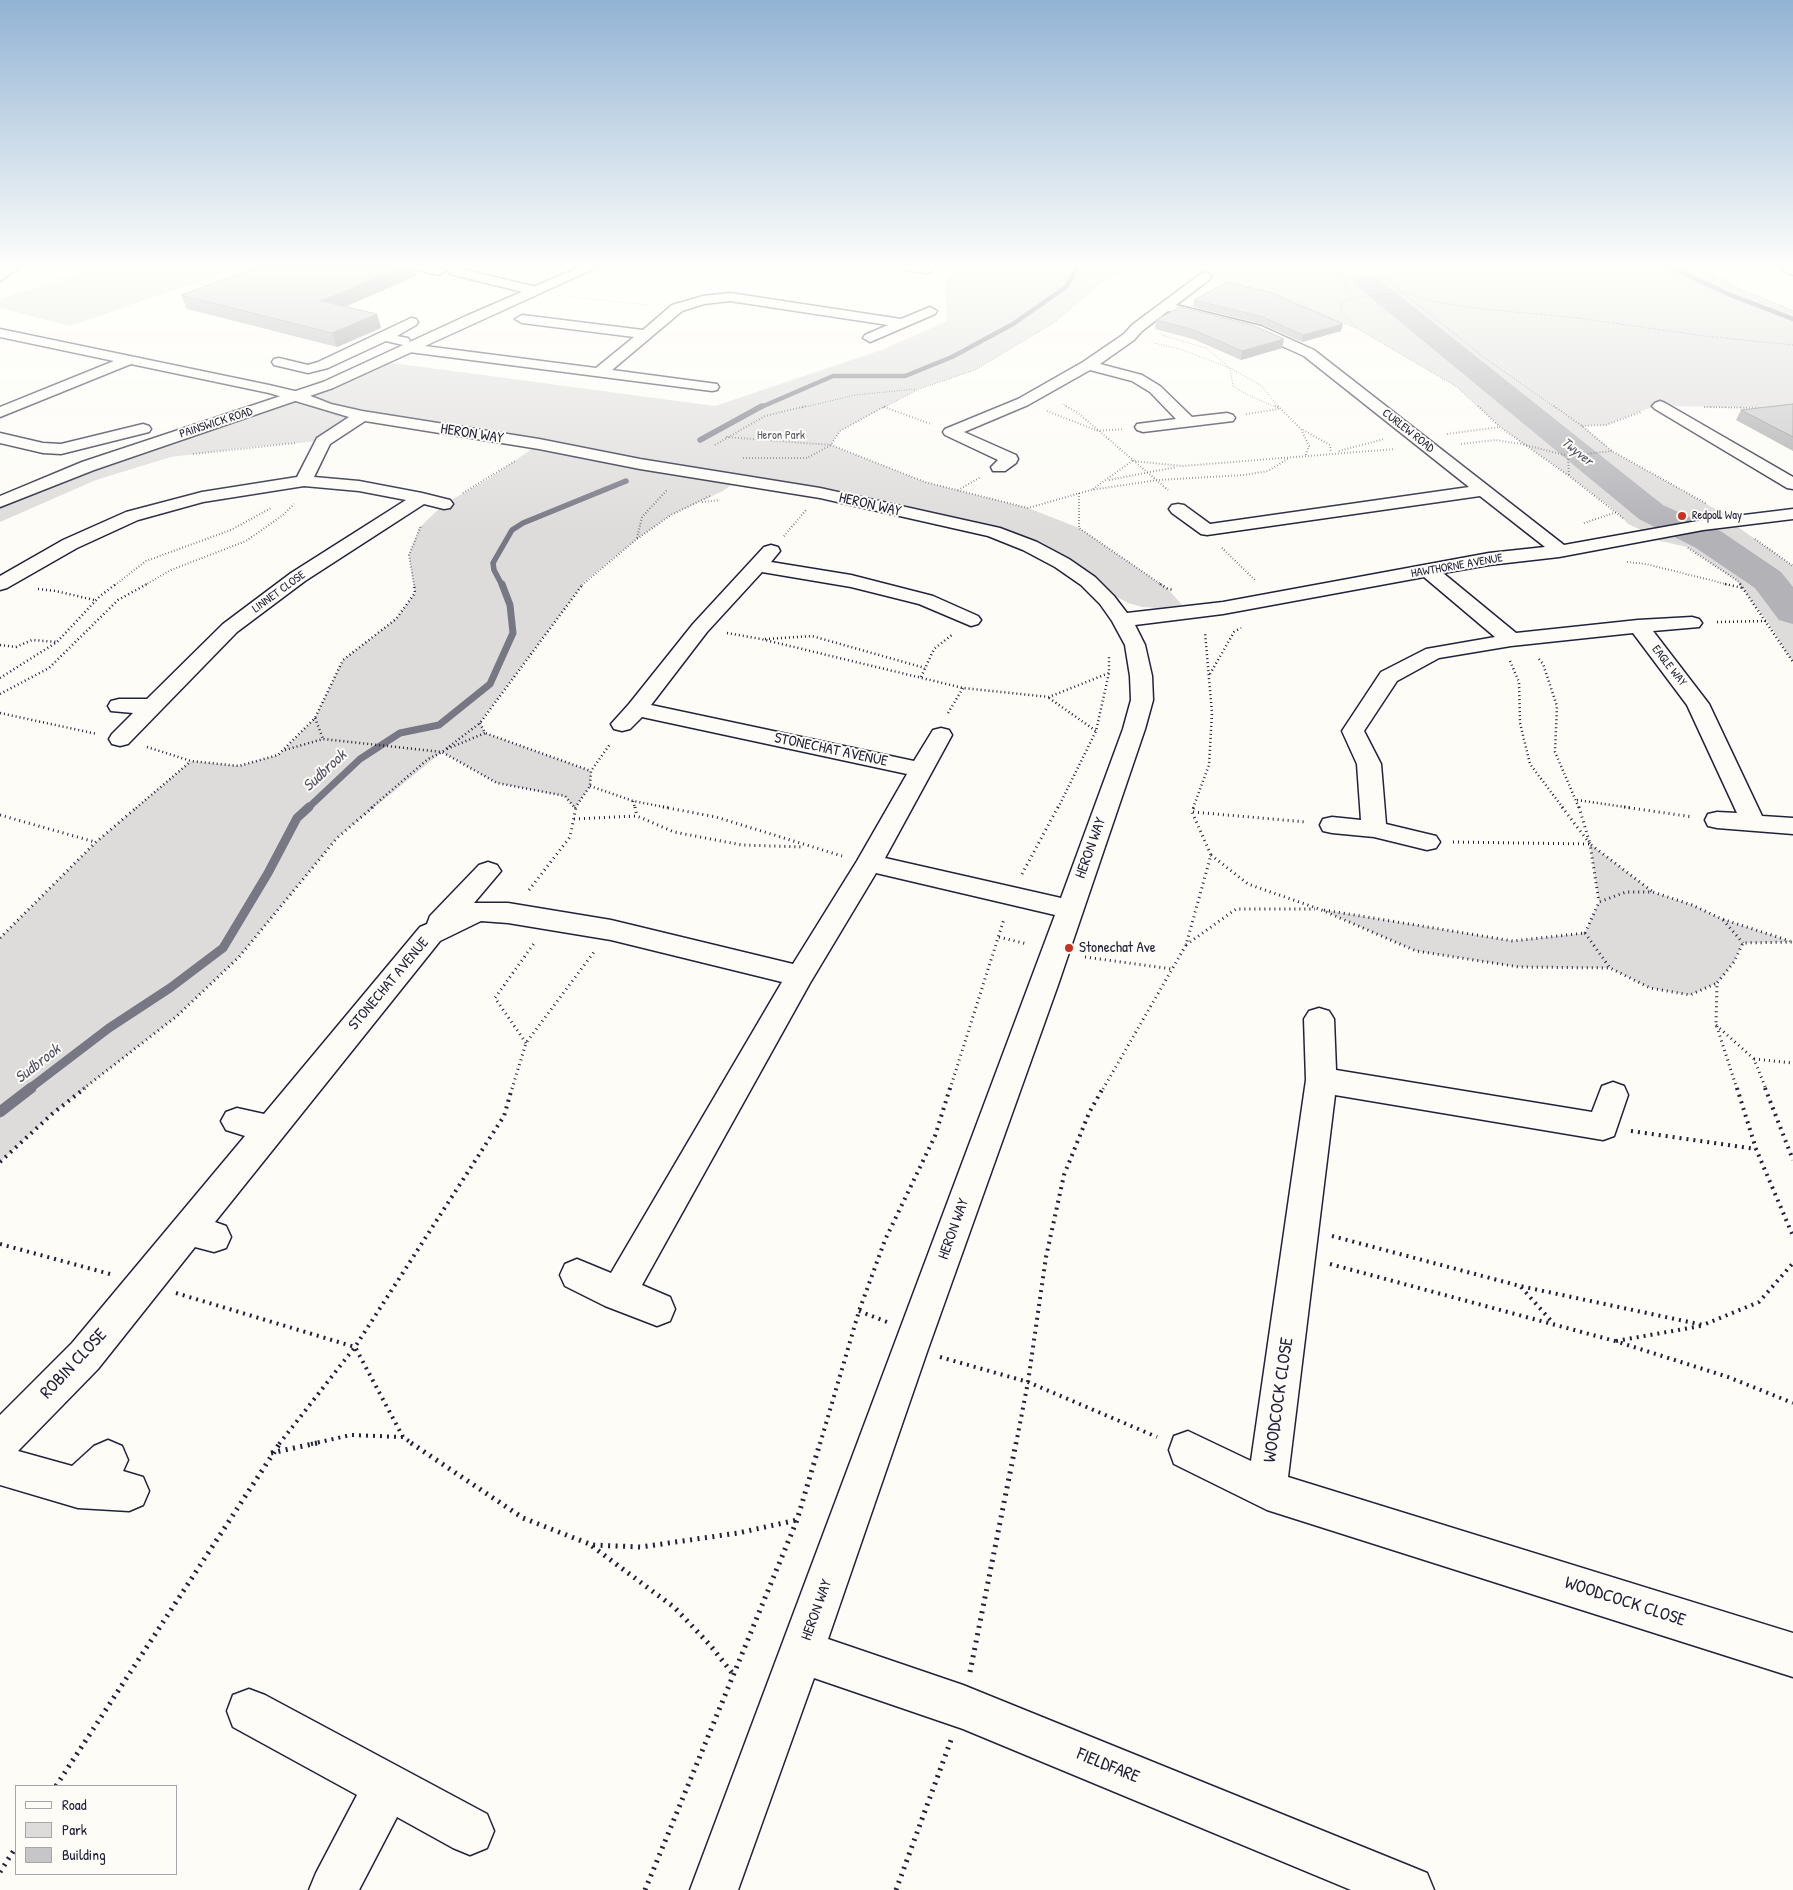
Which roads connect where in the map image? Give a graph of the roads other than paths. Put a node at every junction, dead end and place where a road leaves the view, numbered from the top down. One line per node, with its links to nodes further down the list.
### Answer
1 (101, 354): 8 (street, HERON WAY)
2 (346, 354): 9 (street)
3 (395, 354): 13 (street, PAINSWICK ROAD)
4 (472, 354): 11 (street)
5 (622, 354): 11 (street)
6 (1103, 354): 10 (street)
7 (1311, 354): 27 (street, CURLEW ROAD)
8 (129, 360): 13 (street, HERON WAY); 14 (street)
9 (279, 362)
10 (1088, 365): 18 (street); 22 (street)
11 (600, 372): 12 (street)
12 (707, 383)
13 (298, 396): 16 (street, HERON WAY); 29 (street, PAINSWICK ROAD)
14 (0, 412)
15 (1664, 412): 26 (street)
16 (362, 416): 25 (street); 39 (street, HERON WAY)
17 (1226, 418): 18 (street)
18 (1188, 422): 20 (street)
19 (934, 426): 22 (street)
20 (1144, 428)
21 (143, 429): 23 (street)
22 (951, 432): 24 (street)
23 (0, 438)
24 (1011, 460)
25 (311, 481): 28 (street); 37 (street)
26 (1793, 484)
27 (1484, 490): 33 (street); 35 (street, CURLEW ROAD)
28 (422, 498): 30 (street); 44 (street, LINNET CLOSE)
29 (0, 502)
30 (444, 504)
31 (1178, 509): 33 (street)
32 (1793, 514): 35 (street, HAWTHORNE AVENUE)
33 (1207, 530): 34 (street)
34 (1219, 545)
35 (1559, 551): 36 (street, HAWTHORNE AVENUE)
36 (1428, 570): 39 (street, HAWTHORNE AVENUE); 42 (street)
37 (0, 584)
38 (973, 620): 47 (street, STONECHAT AVENUE)
39 (1122, 620): 56 (street, HERON WAY)
40 (1692, 623): 41 (street)
41 (1638, 626): 42 (street); 49 (street, EAGLE WAY)
42 (1511, 641): 52 (street)
43 (120, 706): 44 (street)
44 (152, 706): 46 (street, LINNET CLOSE)
45 (941, 735): 47 (street)
46 (120, 739)
47 (921, 770): 54 (street)
48 (1716, 820): 49 (street)
49 (1753, 822): 51 (street)
50 (1332, 825): 52 (street)
51 (1791, 826)
52 (1374, 829): 53 (street)
53 (1428, 842)
54 (869, 863): 56 (street); 58 (street)
55 (488, 871): 57 (street)
56 (1070, 909): 73 (street, HERON WAY)
57 (430, 934): 58 (street, STONECHAT AVENUE); 63 (street, STONECHAT AVENUE)
58 (800, 976): 66 (street)
59 (1320, 1019): 60 (street, WOODCOCK CLOSE)
60 (1321, 1080): 61 (street); 72 (street, WOODCOCK CLOSE)
61 (1608, 1111)
62 (237, 1121): 63 (street)
63 (270, 1128): 65 (street, STONECHAT AVENUE)
64 (577, 1275): 66 (street)
65 (145, 1284): 68 (street, ROBIN CLOSE)
66 (618, 1294): 67 (street)
67 (657, 1309)
68 (0, 1442)
69 (1188, 1450): 72 (street)
70 (0, 1466): 71 (street)
71 (118, 1476)
72 (1267, 1490): 74 (street, WOODCOCK CLOSE)
73 (802, 1652): 79 (street, HERON WAY); 80 (street, FIELDFARE)
74 (1793, 1656)
75 (249, 1711): 76 (street)
76 (387, 1787): 77 (street); 78 (street)
77 (470, 1831)
78 (333, 1890)
79 (714, 1890)
80 (1410, 1890)

